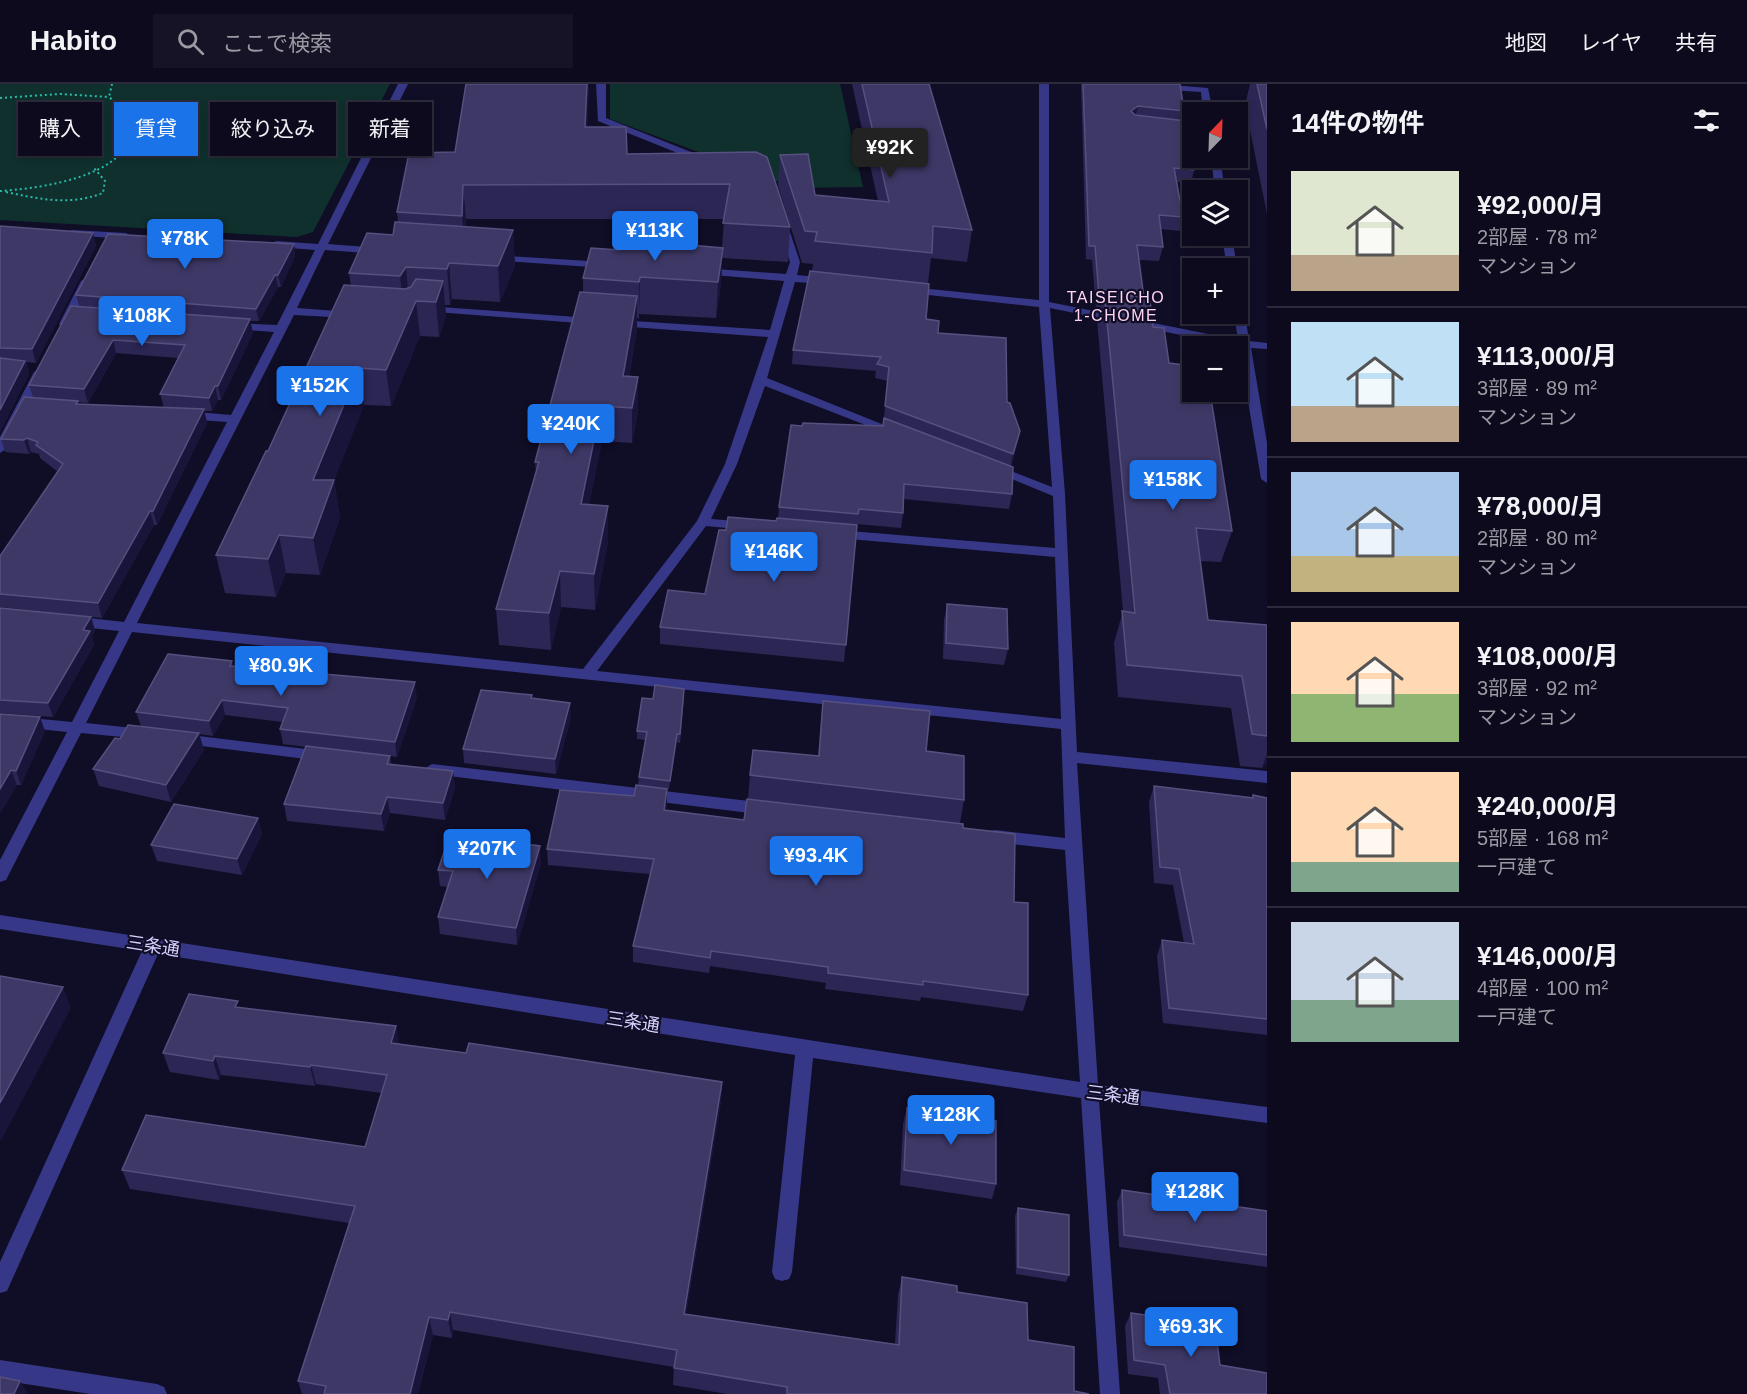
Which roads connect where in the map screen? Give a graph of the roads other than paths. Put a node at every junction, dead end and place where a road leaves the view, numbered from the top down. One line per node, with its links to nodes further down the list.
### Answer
1 (403, 84): 13 (street)
2 (601, 84): 8 (street)
3 (1044, 84): 22 (street)
4 (1121, 84): 5 (street)
5 (1207, 102)
6 (1158, 126): 7 (street)
7 (1182, 129)
8 (718, 166)
9 (781, 219): 19 (street)
10 (64, 232): 11 (street)
11 (133, 236)
12 (262, 243): 13 (street)
13 (321, 247): 14 (street); 24 (street)
14 (391, 251)
15 (485, 257): 16 (street)
16 (614, 266)
17 (684, 270): 19 (street)
18 (90, 274): 28 (street)
19 (790, 277): 20 (street); 29 (street)
20 (836, 282)
21 (894, 288): 22 (street)
22 (1044, 304): 30 (street); 42 (street)
23 (414, 308): 29 (street)
24 (290, 311): 25 (street); 27 (street)
25 (361, 315)
26 (222, 325): 27 (street)
27 (281, 329): 37 (street)
28 (61, 332)
29 (774, 334): 35 (street)
30 (1203, 336)
31 (1248, 344): 32 (street)
32 (1267, 346)
33 (40, 366): 39 (street)
34 (1248, 372): 41 (street)
35 (761, 380): 38 (street); 43 (street)
36 (175, 414): 37 (street)
37 (233, 419): 48 (street)
38 (916, 439)
39 (0, 449)
40 (982, 464): 42 (street)
41 (1267, 479)
42 (1059, 494): 46 (street)
43 (703, 522): 44 (street); 49 (street)
44 (763, 528)
45 (822, 533): 46 (street)
46 (1060, 553): 51 (street)
47 (58, 619): 48 (street)
48 (127, 626): 49 (street); 52 (street)
49 (588, 673): 51 (street)
50 (0, 720): 52 (street)
51 (1069, 724): 53 (street)
52 (77, 727): 54 (street); 60 (street)
53 (1069, 757): 56 (street); 59 (street)
54 (338, 758)
55 (421, 768): 57 (street)
56 (1267, 777)
57 (777, 810)
58 (978, 834): 59 (street)
59 (1073, 845): 64 (street)
60 (0, 876)
61 (0, 922): 62 (street, 三条通)
62 (153, 945): 63 (street, 三条通); 67 (street)
63 (805, 1049): 64 (street, 三条通); 66 (street)
64 (1089, 1092): 65 (street, 三条通); 70 (street)
65 (1267, 1115)
66 (782, 1272)
67 (0, 1284)
68 (0, 1370): 69 (street)
69 (157, 1394)
70 (1110, 1394)

